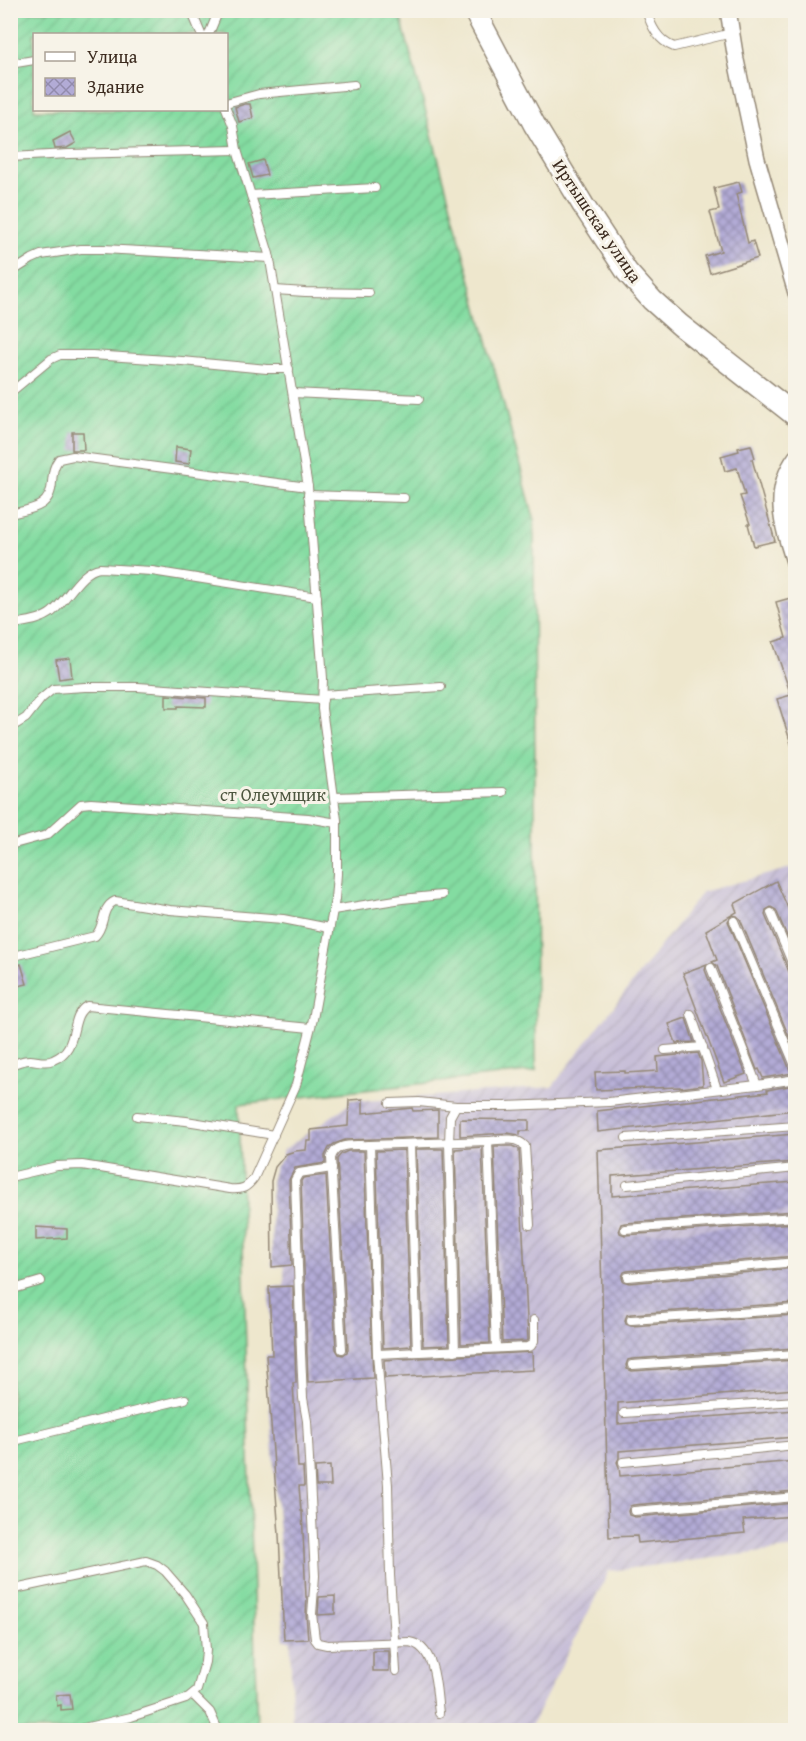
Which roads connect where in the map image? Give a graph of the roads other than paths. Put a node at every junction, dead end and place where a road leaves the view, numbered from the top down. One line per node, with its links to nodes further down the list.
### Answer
1 (191, 10): 6 (lane)
2 (219, 10): 7 (lane)
3 (474, 10): 27 (main road, Иртышская улица)
4 (646, 10): 8 (lane)
5 (728, 10): 8 (street)
6 (200, 33)
7 (209, 33)
8 (732, 33): 22 (street)
9 (33, 60): 10 (lane)
10 (10, 64)
11 (354, 85): 12 (lane)
12 (228, 103)
13 (227, 111): 14 (lane)
14 (237, 150): 15 (lane); 17 (lane)
15 (10, 157)
16 (375, 188): 17 (lane)
17 (251, 195): 18 (lane)
18 (270, 258): 19 (lane); 20 (lane)
19 (10, 273)
20 (275, 290): 21 (lane); 23 (lane)
21 (369, 293)
22 (795, 293)
23 (289, 369): 24 (lane); 25 (lane)
24 (10, 393)
25 (292, 393): 26 (lane); 29 (lane)
26 (419, 399)
27 (795, 416)
28 (795, 457): 32 (street)
29 (308, 491): 30 (lane); 31 (lane); 33 (lane)
30 (404, 498)
31 (10, 514)
32 (795, 568)
33 (317, 597): 34 (lane); 36 (lane)
34 (10, 625)
35 (441, 687): 36 (lane)
36 (323, 698): 37 (lane); 39 (lane)
37 (10, 729)
38 (503, 792): 39 (lane)
39 (334, 797): 40 (lane)
40 (337, 823): 41 (lane); 43 (lane)
41 (10, 845)
42 (442, 895): 43 (lane)
43 (333, 910): 46 (lane)
44 (771, 913): 49 (lane)
45 (734, 921): 55 (lane)
46 (329, 928): 47 (lane); 51 (lane)
47 (10, 957)
48 (711, 968): 57 (lane)
49 (795, 972)
50 (691, 1014): 52 (lane)
51 (310, 1028): 54 (lane); 63 (lane)
52 (703, 1047): 53 (lane); 58 (lane)
53 (665, 1050)
54 (10, 1065)
55 (795, 1068)
56 (795, 1079): 57 (lane)
57 (757, 1085): 58 (lane)
58 (717, 1089): 60 (lane)
59 (390, 1103): 60 (lane)
60 (456, 1106): 66 (lane)
61 (137, 1116): 63 (lane)
62 (795, 1126): 64 (lane)
63 (274, 1135): 71 (lane)
64 (626, 1138)
65 (488, 1141): 66 (lane); 74 (lane); 83 (lane)
66 (449, 1143): 68 (lane); 85 (lane)
67 (370, 1145): 68 (lane); 69 (lane); 87 (lane)
68 (410, 1145): 86 (lane)
69 (332, 1168): 84 (lane); 99 (lane)
70 (795, 1168): 72 (lane)
71 (10, 1177)
72 (627, 1185)
73 (795, 1217): 75 (lane)
74 (530, 1225)
75 (626, 1229)
76 (795, 1262): 77 (lane)
77 (628, 1277)
78 (41, 1281): 79 (lane)
79 (10, 1290)
80 (795, 1309): 82 (lane)
81 (534, 1320): 83 (lane)
82 (630, 1320)
83 (496, 1348): 85 (lane)
84 (342, 1349)
85 (455, 1350): 86 (lane)
86 (417, 1352): 87 (lane)
87 (377, 1354): 99 (lane)
88 (795, 1354): 89 (lane)
89 (632, 1365)
90 (185, 1399): 93 (lane)
91 (795, 1401): 92 (lane)
92 (624, 1413)
93 (10, 1442)
94 (795, 1445): 95 (lane)
95 (623, 1462)
96 (795, 1497): 97 (lane)
97 (634, 1511)
98 (10, 1590): 101 (lane)
99 (394, 1643): 100 (lane); 102 (lane)
100 (396, 1671)
101 (193, 1695): 103 (lane); 104 (lane)
102 (439, 1713)
103 (75, 1731)
104 (218, 1731)

